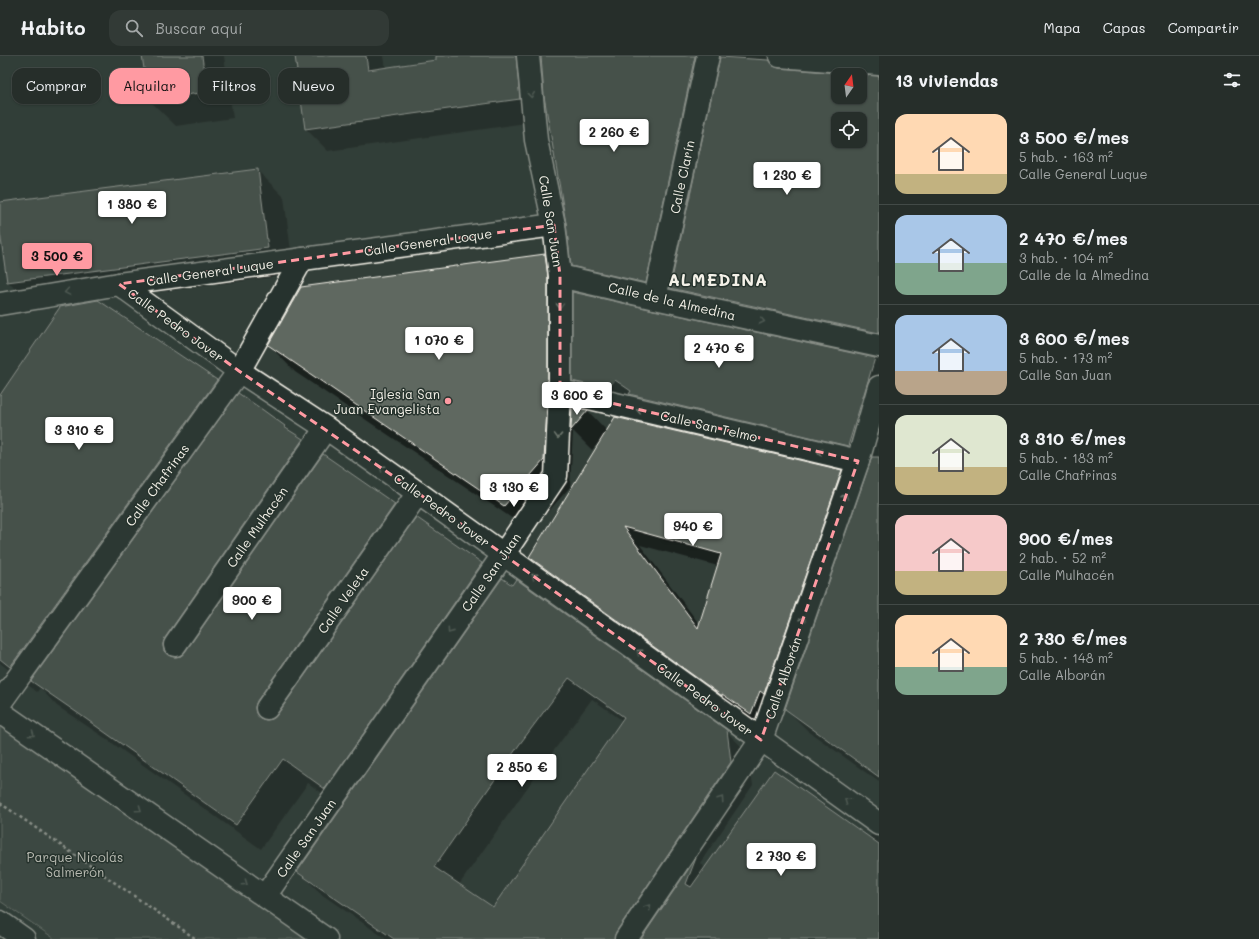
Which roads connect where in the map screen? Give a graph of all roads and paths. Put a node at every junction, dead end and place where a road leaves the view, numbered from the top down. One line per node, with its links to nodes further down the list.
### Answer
1 (528, 56): 6 (main road, Calle San Juan, one-way to 6)
2 (708, 56): 10 (main road, Calle Clarín)
3 (780, 56): 4 (main road)
4 (834, 59): 5 (main road)
5 (879, 64)
6 (554, 225): 7 (main road, Calle General Loque); 8 (main road, Calle San Juan)
7 (302, 259): 9 (main road, Calle General Luque); 13 (main road, Calle Chafrinas)
8 (560, 276): 10 (main road, Calle de la Almedina); 15 (main road, Calle San Juan, one-way to 15)
9 (119, 284): 11 (main road, Calle General Luque, one-way to 11); 13 (main road, Calle Pedro Jover)
10 (655, 298): 12 (main road, Calle de la Almedina, one-way to 12)
11 (0, 304)
12 (879, 346)
13 (239, 371): 16 (main road, Calle Pedro Jover); 21 (main road, Calle Chafrinas)
14 (879, 387): 17 (main road, Calle Alborán)
15 (560, 391): 17 (main road, Calle San Telmo, one-way to 15); 19 (main road, Calle San Juan, one-way to 19)
16 (326, 428): 18 (main road, Calle Pedro Jover, one-way to 16); 20 (main road, Calle Mulhacén)
17 (858, 461): 24 (main road, Calle Alborán, one-way to 17)
18 (418, 493): 19 (main road, Calle Pedro Jover); 22 (main road, Calle Veleta)
19 (503, 555): 24 (main road, Calle Pedro Jover, one-way to 19); 27 (main road, Calle San Juan, one-way to 27)
20 (175, 645)
21 (0, 703)
22 (267, 708)
23 (0, 712): 27 (main road, one-way to 27)
24 (761, 740): 26 (main road, Calle Pedro Jover, one-way to 24); 32 (main road, Calle Alborán, one-way to 24)
25 (0, 803): 30 (path)
26 (876, 816)
27 (265, 896): 31 (main road)
28 (0, 922): 29 (main road)
29 (24, 939)
30 (196, 939)
31 (326, 939)
32 (626, 939)

